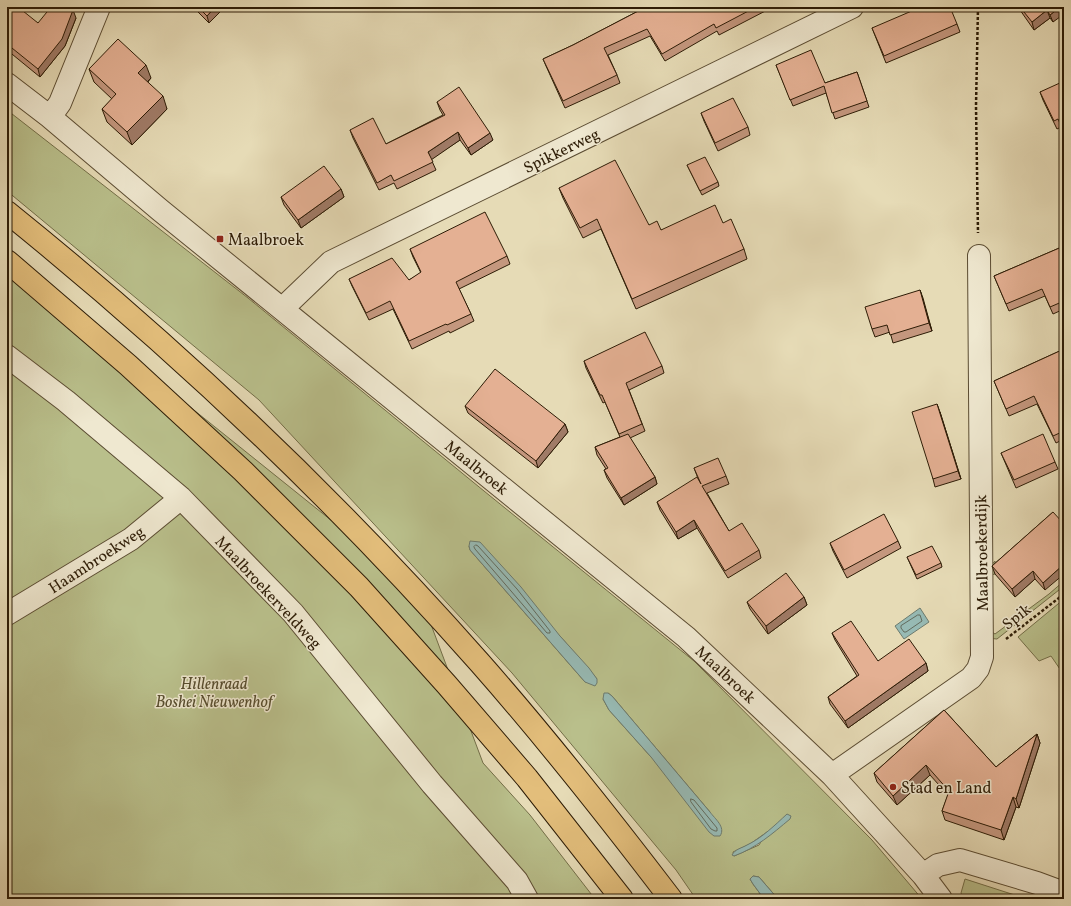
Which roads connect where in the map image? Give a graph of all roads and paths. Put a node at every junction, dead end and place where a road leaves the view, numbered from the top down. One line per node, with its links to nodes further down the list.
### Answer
1 (99, 7): 5 (street)
2 (852, 7): 9 (street, Spikkerweg)
3 (978, 7): 7 (path)
4 (7, 84): 5 (street, Maalbroek)
5 (50, 117): 9 (street, Maalbroek)
6 (7, 212): 20 (highway)
7 (979, 256): 14 (street, Maalbroekerdijk)
8 (7, 261): 19 (highway)
9 (282, 309): 15 (street, Maalbroek)
10 (7, 356): 11 (street, Maalbroekerveldweg)
11 (181, 498): 13 (street, Haambroekweg); 18 (street, Maalbroekerveldweg)
12 (1064, 594): 14 (path, Spik)
13 (7, 614)
14 (982, 657): 15 (street, Maalbroekerdijk)
15 (832, 774): 16 (street, Maalbroek)
16 (923, 875): 17 (street); 21 (street, Maalbroek)
17 (1064, 893)
18 (527, 899)
19 (622, 899)
20 (671, 899)
21 (941, 899)

